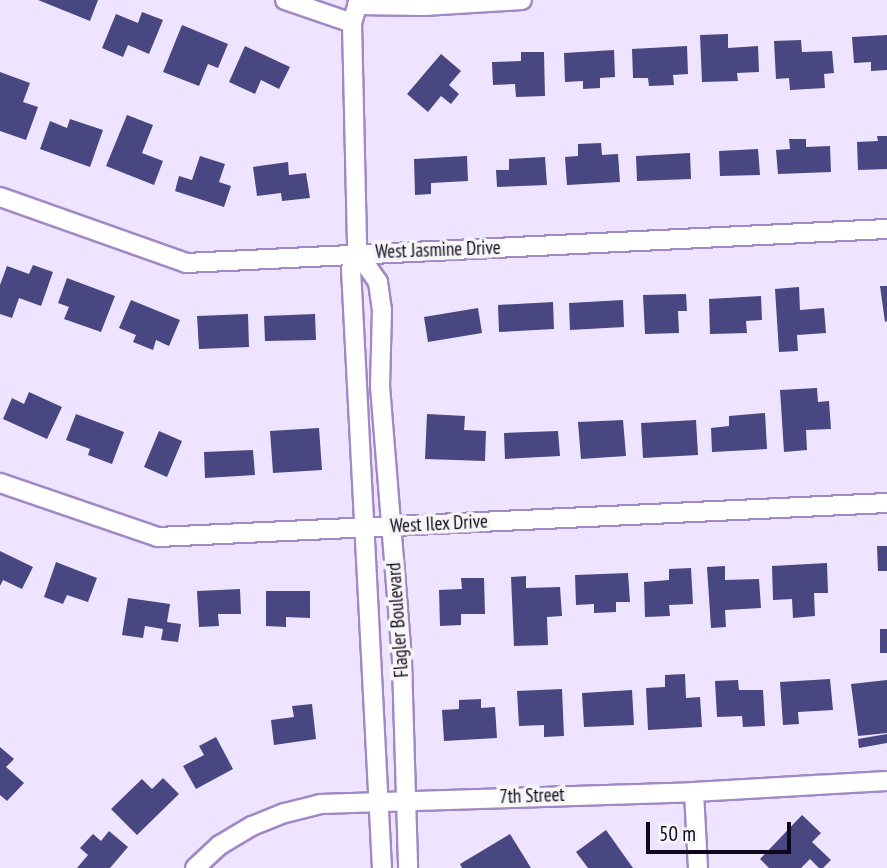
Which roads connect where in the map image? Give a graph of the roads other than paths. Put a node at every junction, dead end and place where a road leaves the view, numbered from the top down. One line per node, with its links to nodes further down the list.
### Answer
1 (285, 0): 4 (street)
2 (522, 0): 3 (street)
3 (358, 2): 4 (street, Flagler Boulevard)
4 (352, 23): 7 (street, Flagler Boulevard)
5 (0, 197): 7 (street, West Jasmine Drive)
6 (887, 229): 7 (street, West Jasmine Drive)
7 (357, 253): 10 (street, Flagler Boulevard); 11 (street, Flagler Boulevard)
8 (0, 483): 11 (street, West Ilex Drive)
9 (887, 503): 10 (street, West Ilex Drive)
10 (391, 526): 11 (street, West Ilex Drive); 15 (street, Flagler Boulevard)
11 (363, 527): 14 (street, Flagler Boulevard)
12 (887, 781): 13 (street, 7th Street)
13 (695, 792): 15 (street, 7th Street); 19 (street)
14 (378, 800): 15 (street, 7th Street); 16 (street, 7th Street); 17 (street, Flagler Boulevard)
15 (404, 800): 18 (street, Flagler Boulevard)
16 (195, 868)
17 (382, 868)
18 (408, 868)
19 (698, 868)

